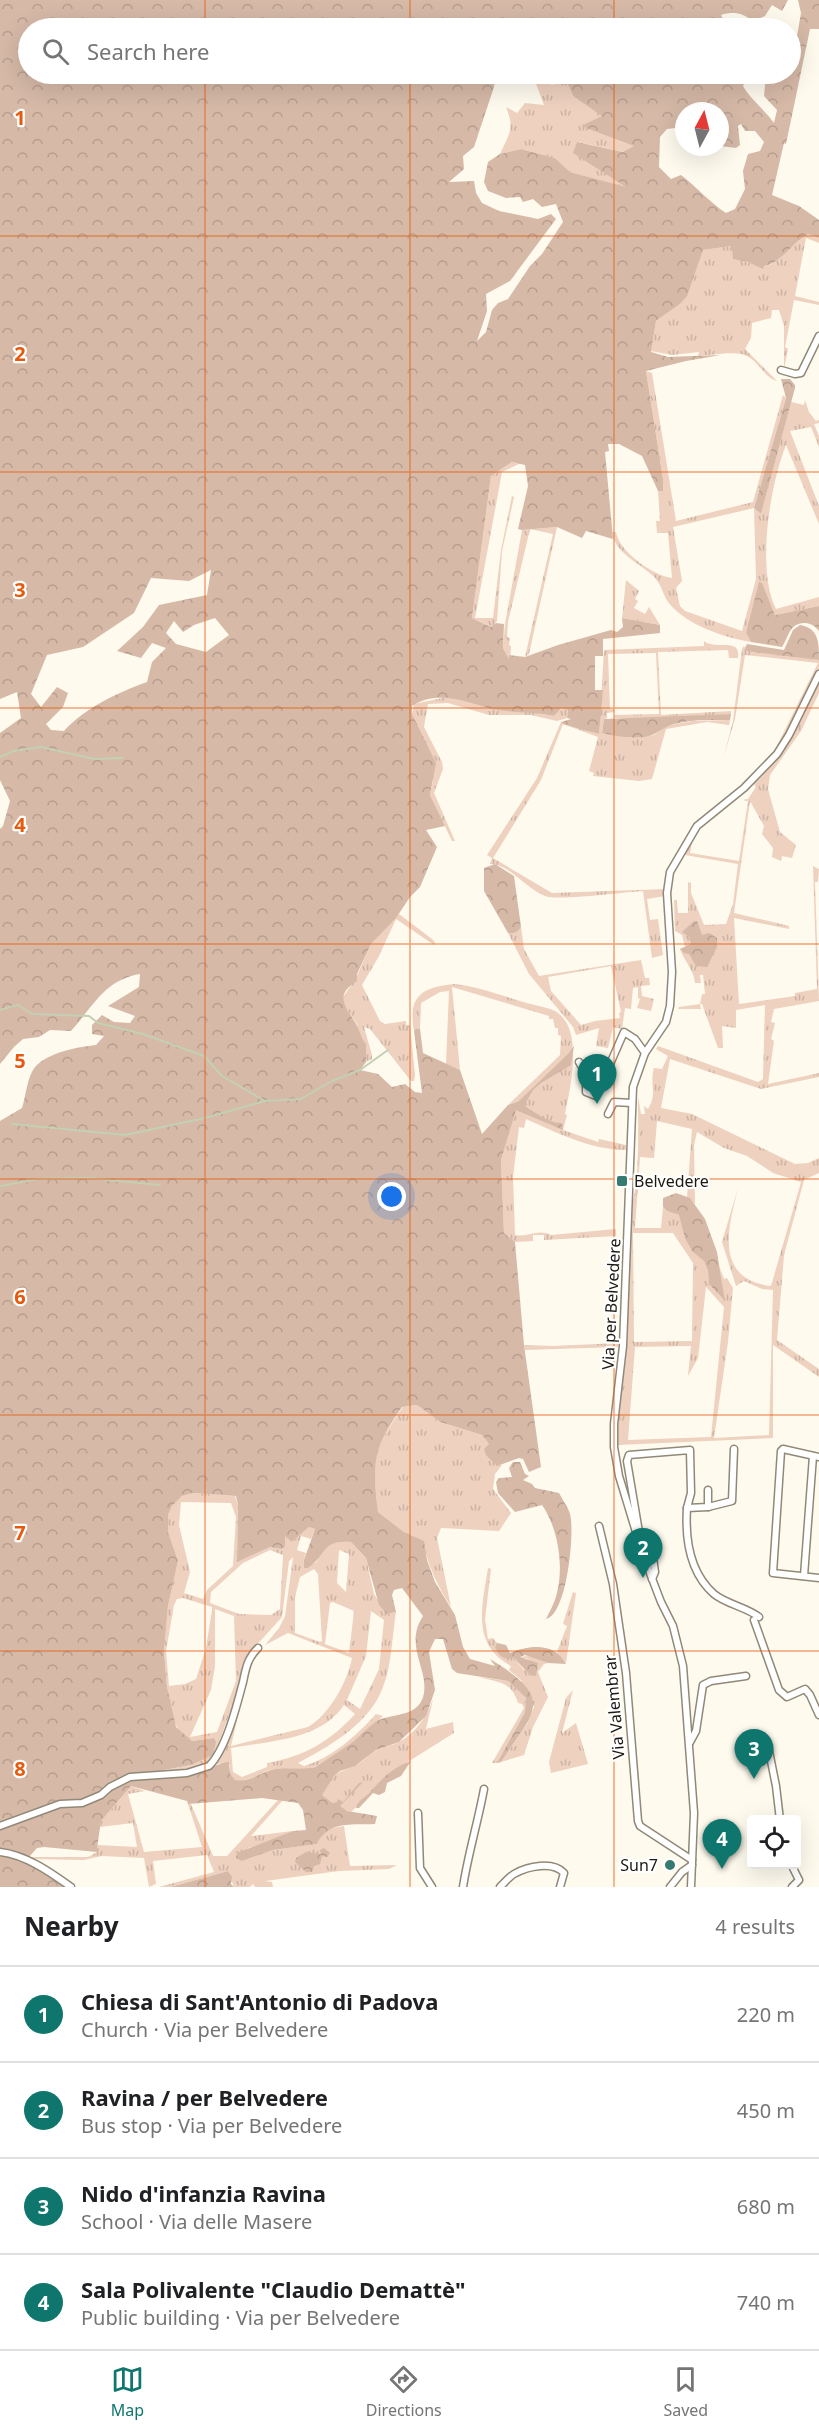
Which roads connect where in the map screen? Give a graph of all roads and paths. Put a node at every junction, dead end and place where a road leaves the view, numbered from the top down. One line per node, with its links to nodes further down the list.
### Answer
1 (819, 336): 2 (street)
2 (781, 370)
3 (819, 674): 4 (street, Via per Belvedere)
4 (645, 1053): 5 (street); 6 (street, Via per Belvedere)
5 (579, 1062)
6 (633, 1103): 7 (street); 15 (street, Via per Belvedere)
7 (608, 1114)
8 (734, 1449): 11 (street)
9 (816, 1456): 16 (street); 16 (street)
10 (708, 1490): 11 (street)
11 (708, 1507): 12 (street)
12 (687, 1508): 15 (street, Via per Belvedere); 21 (street, Via per Belvedere)
13 (599, 1526): 29 (street, Via Valembrar)
14 (652, 1550): 18 (street)
15 (643, 1555): 18 (street, Via per Belvedere)
16 (804, 1576): 17 (street)
17 (819, 1578)
18 (652, 1580): 22 (street, Via per Belvedere)
19 (258, 1648): 27 (street)
20 (746, 1676): 22 (street)
21 (819, 1715)
22 (690, 1743): 29 (street, Via per Belvedere)
23 (768, 1746): 26 (street)
24 (484, 1789): 33 (street)
25 (418, 1813): 32 (street)
26 (779, 1815)
27 (0, 1826)
28 (0, 1852): 31 (street)
29 (692, 1862): 36 (street); 37 (street, Via per Belvedere)
30 (794, 1869): 38 (street)
31 (71, 1887)
32 (432, 1887)
33 (463, 1887)
34 (500, 1887): 35 (street)
35 (560, 1887)
36 (670, 1887)
37 (691, 1887)
38 (792, 1887)

